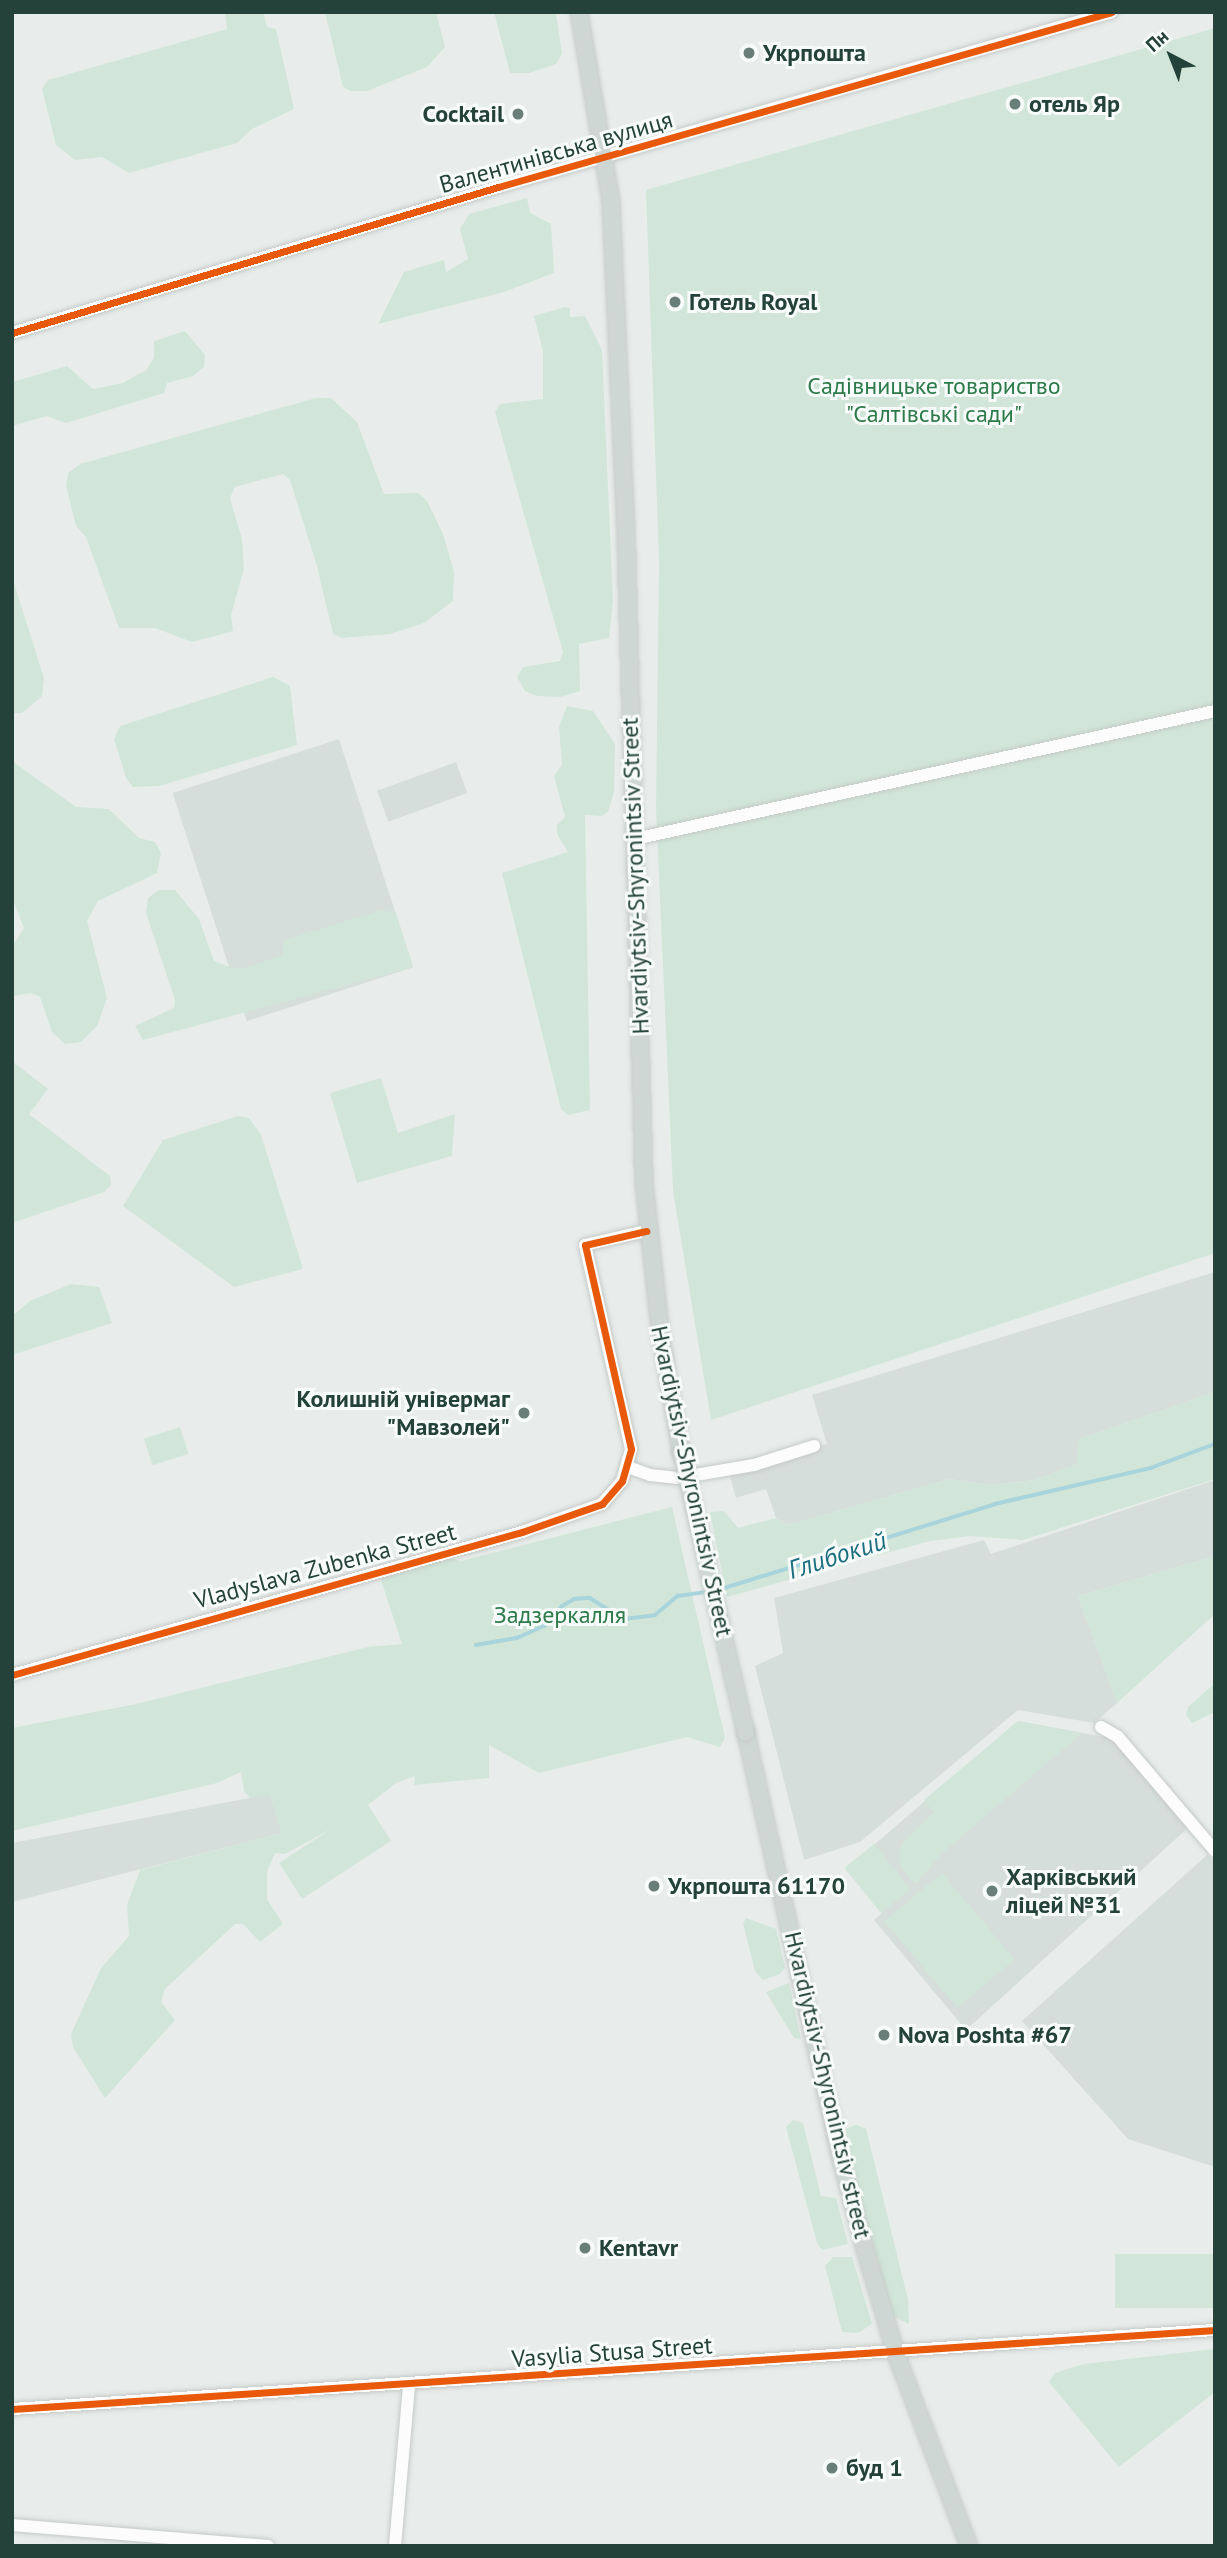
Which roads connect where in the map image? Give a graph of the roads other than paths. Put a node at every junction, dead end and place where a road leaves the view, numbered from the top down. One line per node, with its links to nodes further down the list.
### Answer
1 (579, 12): 3 (main road, Hvardiytsiv-Shyronintsiv Street)
2 (1112, 12): 3 (street, Валентинівська вулиця)
3 (604, 157): 4 (street, Валентинівська вулиця); 6 (main road, Hvardiytsiv-Shyronintsiv Street)
4 (12, 333)
5 (1215, 711): 6 (street)
6 (635, 839): 7 (main road, Hvardiytsiv-Shyronintsiv Street)
7 (646, 1231): 9 (street); 12 (main road, Hvardiytsiv-Shyronintsiv Street, bridge)
8 (814, 1447): 9 (street)
9 (628, 1466): 10 (street, Vladyslava Zubenka Street)
10 (12, 1675)
11 (1101, 1727): 13 (street)
12 (746, 1733): 15 (main road, Hvardiytsiv-Shyronintsiv street)
13 (1215, 1851)
14 (1215, 2330): 15 (street, Vasylia Stusa Street)
15 (896, 2354): 16 (street, Vasylia Stusa Street); 21 (main road)
16 (409, 2385): 17 (street, Vasylia Stusa Street); 20 (street)
17 (12, 2409)
18 (12, 2525): 19 (street)
19 (268, 2546)
20 (395, 2546)
21 (969, 2546)

